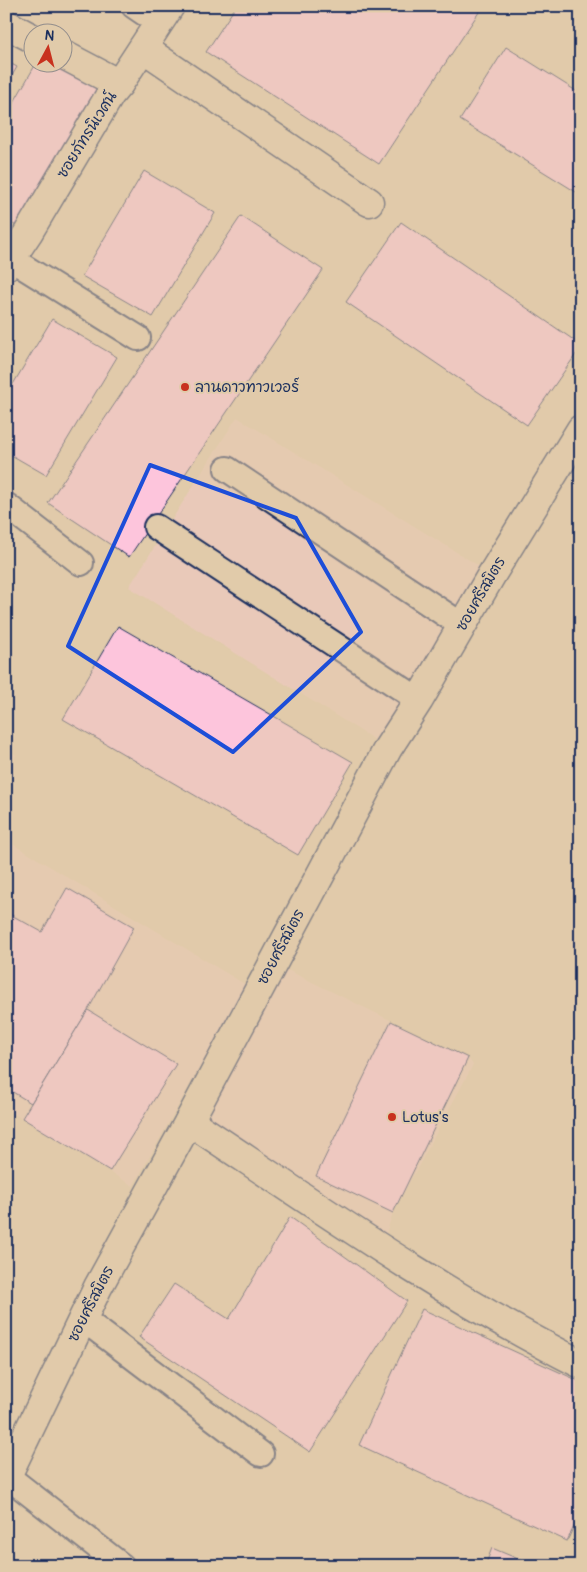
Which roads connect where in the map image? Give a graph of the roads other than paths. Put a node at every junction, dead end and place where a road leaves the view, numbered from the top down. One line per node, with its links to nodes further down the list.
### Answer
1 (134, 6): 2 (lane)
2 (164, 15): 5 (street, ซอยภัทรนิเวศน์)
3 (6, 24): 4 (street)
4 (22, 33)
5 (143, 48): 7 (street, ซอยภัทรนิเวศน์); 8 (street)
6 (72, 59): 7 (street)
7 (119, 84): 9 (street, ซอยภัทรนิเวศน์)
8 (369, 202)
9 (8, 262): 10 (lane)
10 (138, 338)
11 (581, 429): 16 (street, ซอยศรีสมิตร)
12 (227, 469): 16 (lane)
13 (6, 506): 15 (lane)
14 (156, 527): 17 (lane)
15 (81, 563)
16 (463, 626): 17 (street, ซอยศรีสมิตร)
17 (419, 700): 18 (street, ซอยศรีสมิตร)
18 (189, 1121): 19 (street, ซอยศรีสมิตร); 20 (street)
19 (83, 1319): 21 (lane); 22 (street, ซอยศรีสมิตร)
20 (581, 1364)
21 (262, 1454)
22 (7, 1477): 23 (lane)
23 (122, 1566)

